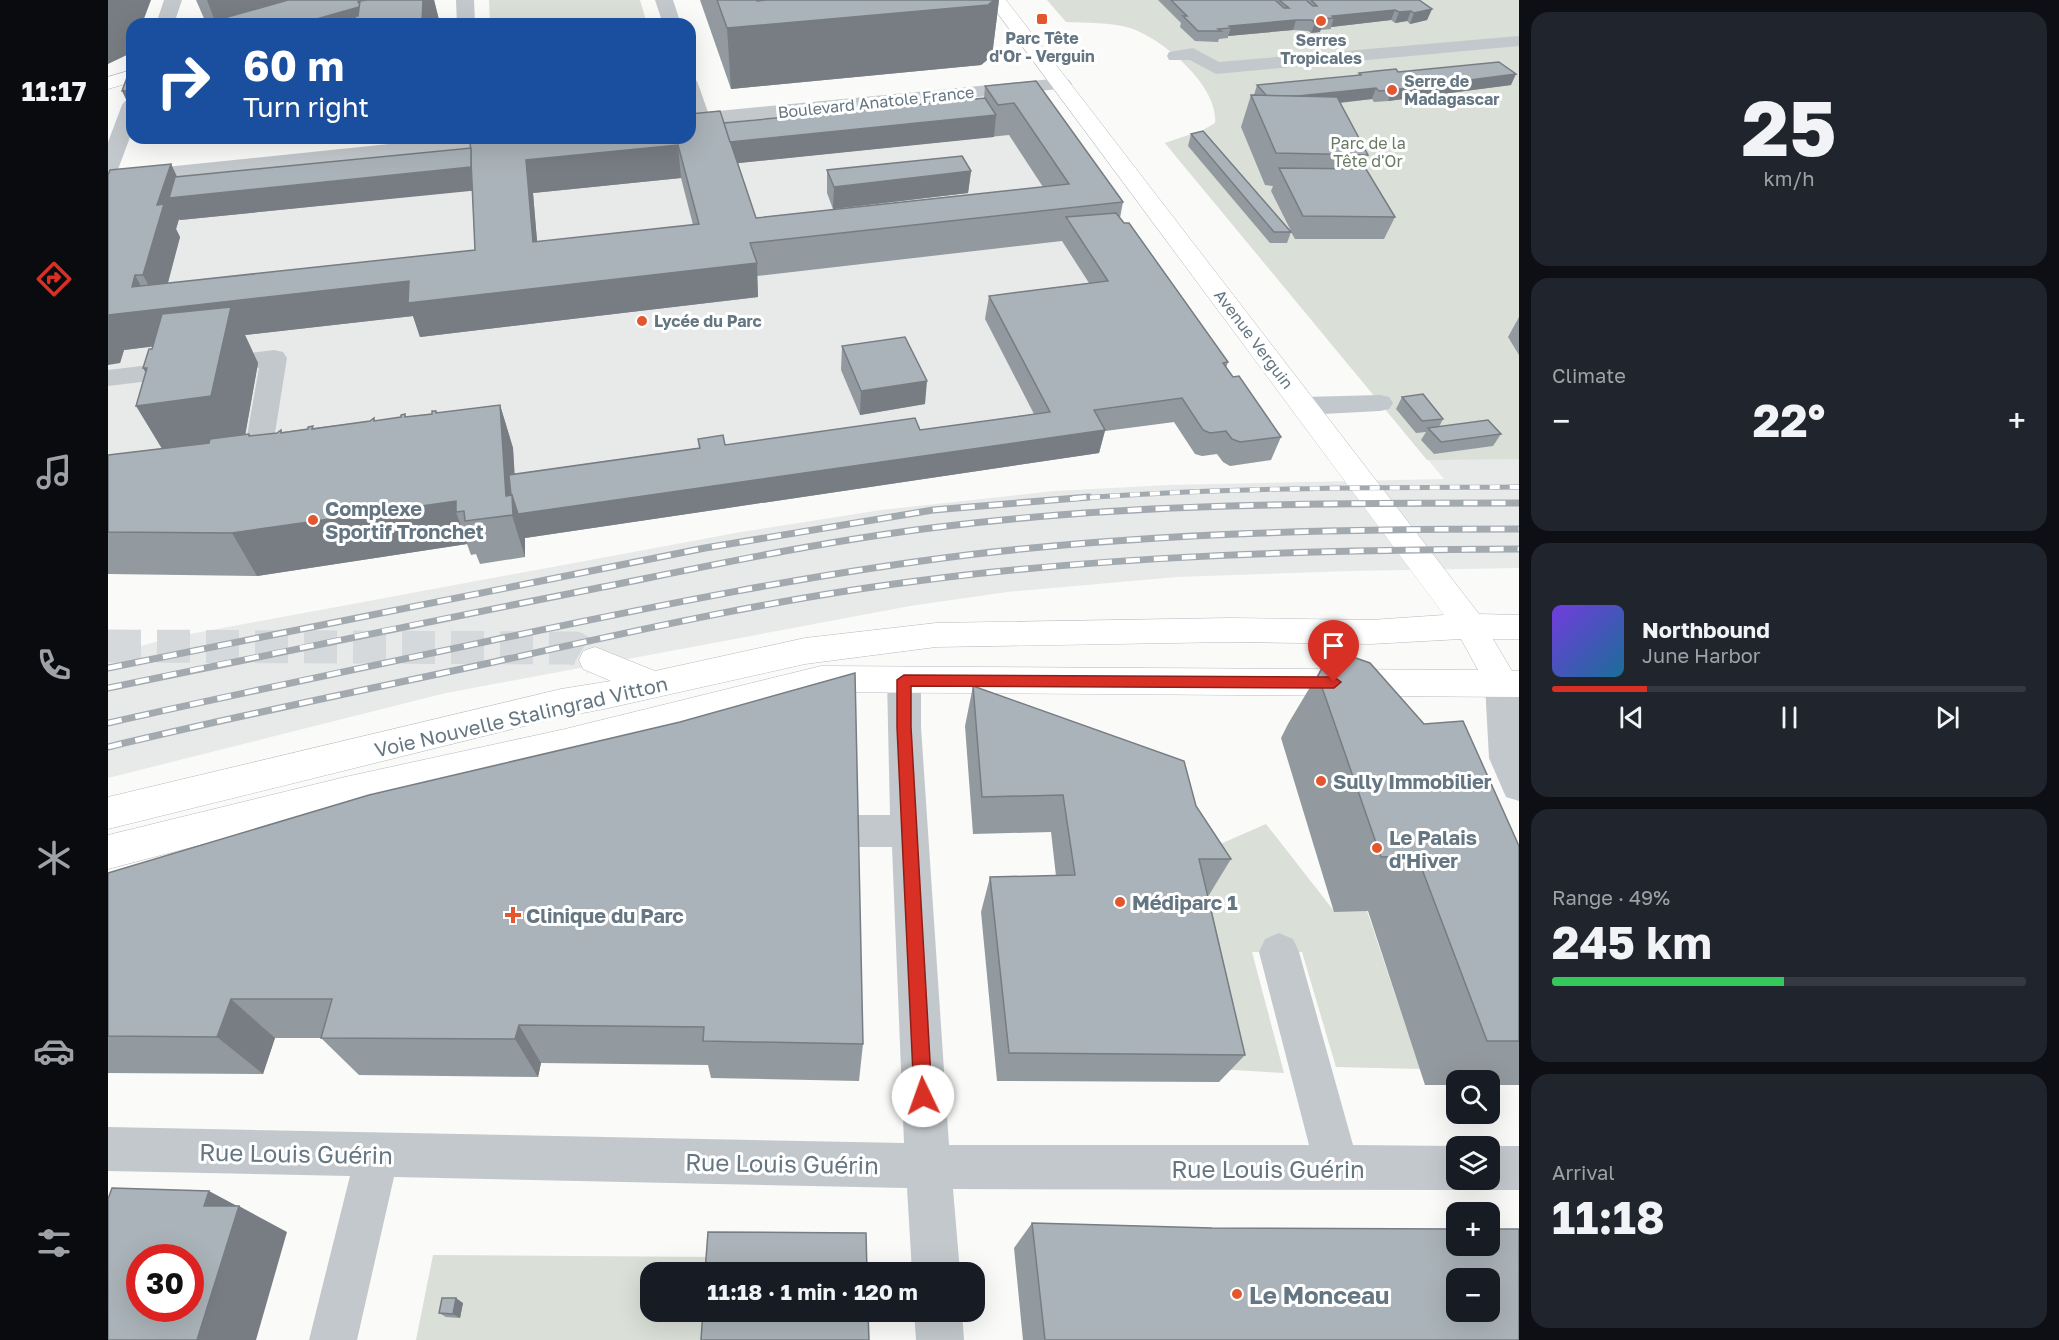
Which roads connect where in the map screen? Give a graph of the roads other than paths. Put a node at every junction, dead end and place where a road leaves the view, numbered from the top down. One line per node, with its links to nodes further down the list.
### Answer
1 (173, 0): 5 (street)
2 (465, 0): 6 (street)
3 (664, 0): 7 (street)
4 (997, 0): 12 (main road, Avenue Verguin)
5 (167, 18)
6 (466, 18)
7 (670, 18)
8 (1519, 41): 9 (street)
9 (1176, 56)
10 (126, 78): 11 (main road)
11 (108, 83)
12 (1062, 84): 13 (street, Boulevard Anatole France); 20 (main road, Avenue Verguin)
13 (696, 119)
14 (126, 121): 16 (street)
15 (428, 144): 17 (street)
16 (108, 170)
17 (108, 178)
18 (108, 378): 21 (street)
19 (1380, 403): 20 (street)
20 (1304, 406): 22 (main road, Avenue Verguin)
21 (256, 464)
22 (1470, 626): 23 (main road, Voie Nouvelle Stalingrad Vitton); 26 (main road, Voie Nouvelle Stalingrad Vitton); 27 (main road, Avenue Verguin)
23 (1519, 627)
24 (595, 660): 26 (main road)
25 (904, 680): 27 (main road, Voie Nouvelle Stalingrad Vitton); 28 (main road, Voie Nouvelle Stalingrad Vitton); 35 (street)
26 (653, 685): 33 (main road, Voie Nouvelle Stalingrad Vitton)
27 (1513, 690): 30 (street)
28 (673, 716): 29 (street); 31 (main road, Voie Nouvelle Stalingrad Vitton)
29 (602, 767)
30 (1519, 786)
31 (359, 789): 32 (street); 36 (main road, Voie Nouvelle Stalingrad Vitton)
32 (419, 807)
33 (108, 813)
34 (854, 831): 35 (street)
35 (909, 831): 40 (street)
36 (108, 852)
37 (1279, 952): 41 (street)
38 (108, 1149): 39 (street, Rue Louis Guérin)
39 (377, 1155): 40 (street, Rue Louis Guérin); 47 (street)
40 (929, 1167): 41 (street, Rue Louis Guérin); 45 (street)
41 (1337, 1168): 42 (street, Rue Louis Guérin)
42 (1446, 1168)
43 (1500, 1168): 44 (street)
44 (1519, 1168)
45 (935, 1262)
46 (939, 1322): 48 (street)
47 (333, 1340)
48 (940, 1340)

